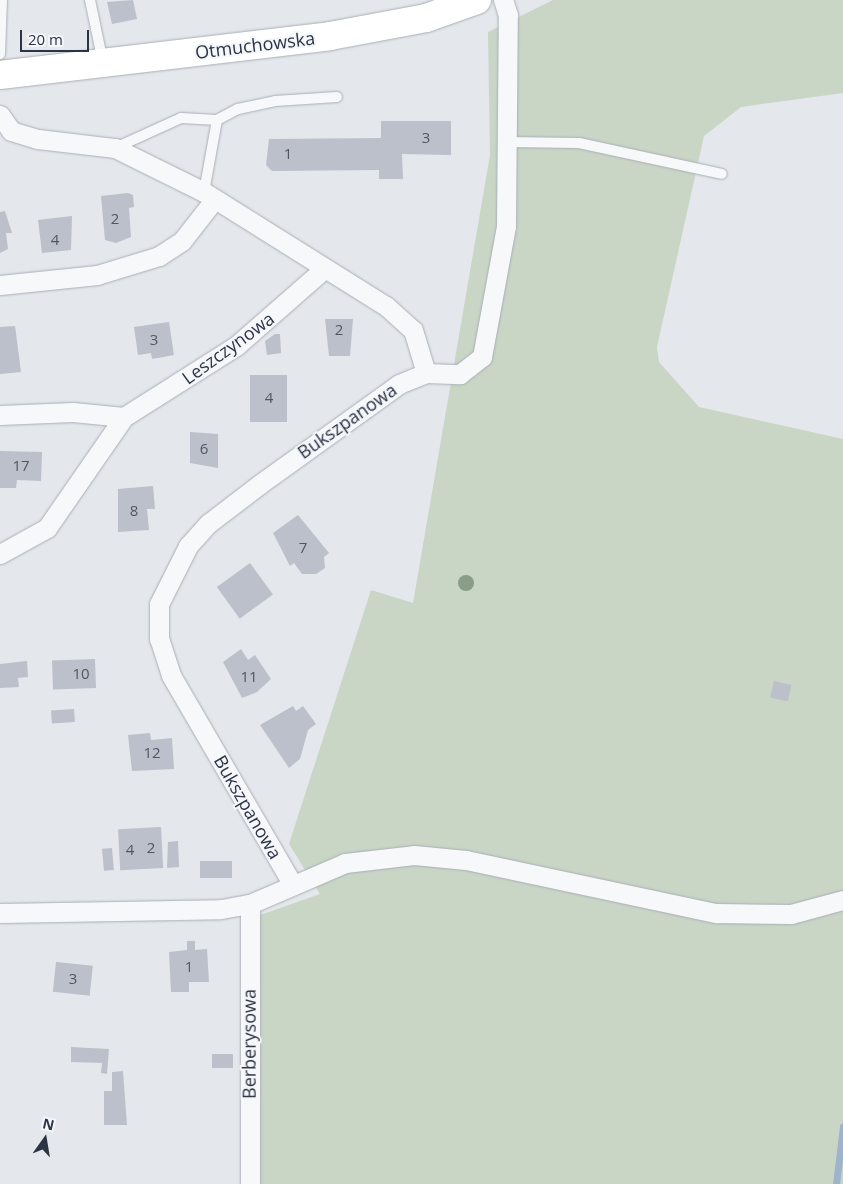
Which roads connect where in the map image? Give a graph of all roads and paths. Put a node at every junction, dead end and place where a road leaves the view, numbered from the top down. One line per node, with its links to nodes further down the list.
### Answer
1 (2, 0): 5 (lane)
2 (90, 0): 6 (lane)
3 (477, 0): 6 (main road, Otmuchowska)
4 (503, 0): 11 (street)
5 (0, 54)
6 (104, 64): 7 (main road, Otmuchowska)
7 (0, 75)
8 (337, 97): 10 (lane)
9 (0, 115): 12 (street)
10 (217, 120): 12 (lane); 14 (lane)
11 (507, 142): 13 (lane); 17 (street)
12 (115, 148): 14 (street)
13 (722, 174)
14 (209, 196): 15 (street); 16 (street)
15 (324, 269): 17 (street); 19 (street, Leszczynowa)
16 (0, 285)
17 (426, 373): 21 (street, Bukszpanowa)
18 (0, 415): 19 (street)
19 (124, 417): 20 (street, Leszczynowa)
20 (0, 554)
21 (293, 885): 22 (street); 23 (street)
22 (843, 900)
23 (250, 904): 24 (street); 25 (street, Berberysowa)
24 (0, 913)
25 (250, 1184)

